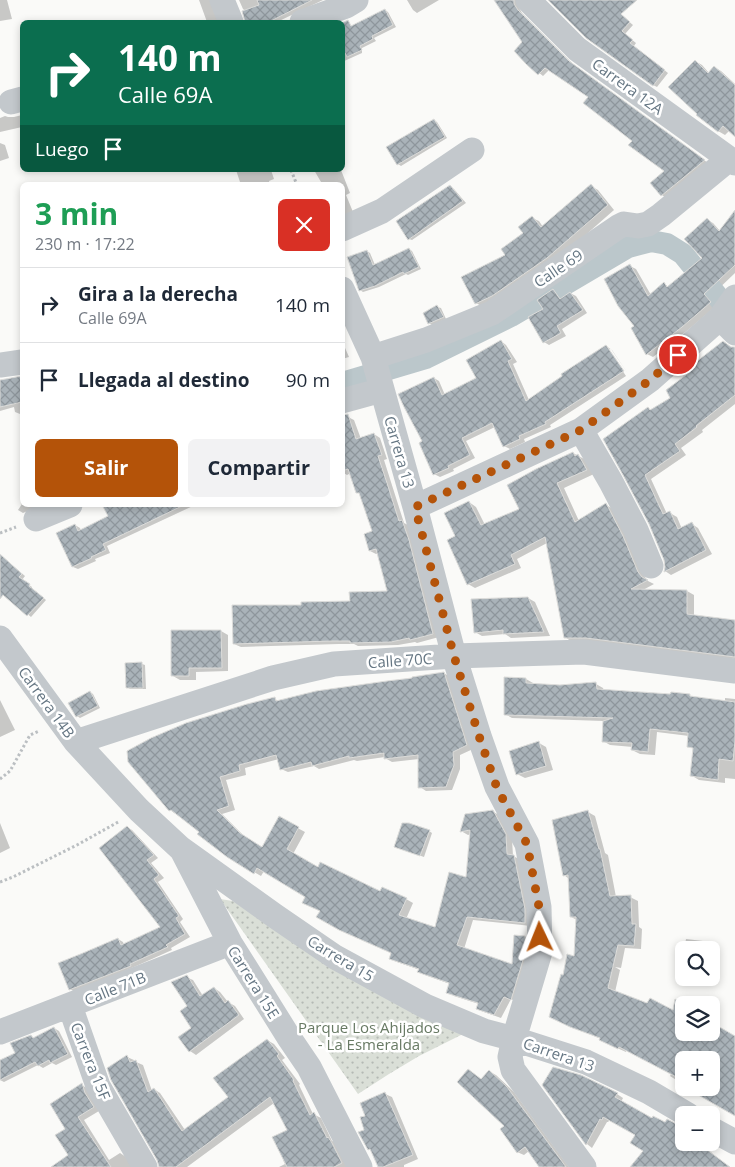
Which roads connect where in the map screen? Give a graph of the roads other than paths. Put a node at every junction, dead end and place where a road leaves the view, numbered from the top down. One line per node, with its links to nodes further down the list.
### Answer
1 (222, 0): 4 (street)
2 (356, 0): 5 (street)
3 (528, 0): 7 (street, Carrera 12A)
4 (230, 20)
5 (308, 20)
6 (472, 150): 8 (street)
7 (732, 162): 14 (street, Calle 69)
8 (345, 228)
9 (345, 296): 14 (street, Carrera 13)
10 (735, 297): 11 (street)
11 (727, 325): 16 (street)
12 (20, 362): 13 (street)
13 (0, 365)
14 (378, 374): 15 (street, Calle 69); 18 (street, Carrera 13)
15 (345, 399)
16 (581, 430): 18 (street); 20 (street)
17 (65, 507): 19 (street)
18 (415, 507): 22 (street, Carrera 13)
19 (36, 519)
20 (651, 566)
21 (0, 638): 24 (street, Carrera 14B)
22 (454, 656): 23 (street, Calle 70C); 24 (street, Calle 70C); 29 (street, Carrera 13)
23 (735, 671)
24 (76, 742): 25 (street, Carrera 15)
25 (180, 848): 26 (street, Carrera 15E); 29 (street, Carrera 15)
26 (230, 943): 27 (street, Calle 71B); 34 (street, Carrera 15E)
27 (70, 1006): 28 (street, Calle 71B); 33 (street, Carrera 15F)
28 (0, 1032)
29 (514, 1039): 30 (street, Carrera 13); 35 (street)
30 (675, 1107)
31 (720, 1133): 32 (street)
32 (735, 1142)
33 (145, 1167)
34 (360, 1167)
35 (584, 1167)

